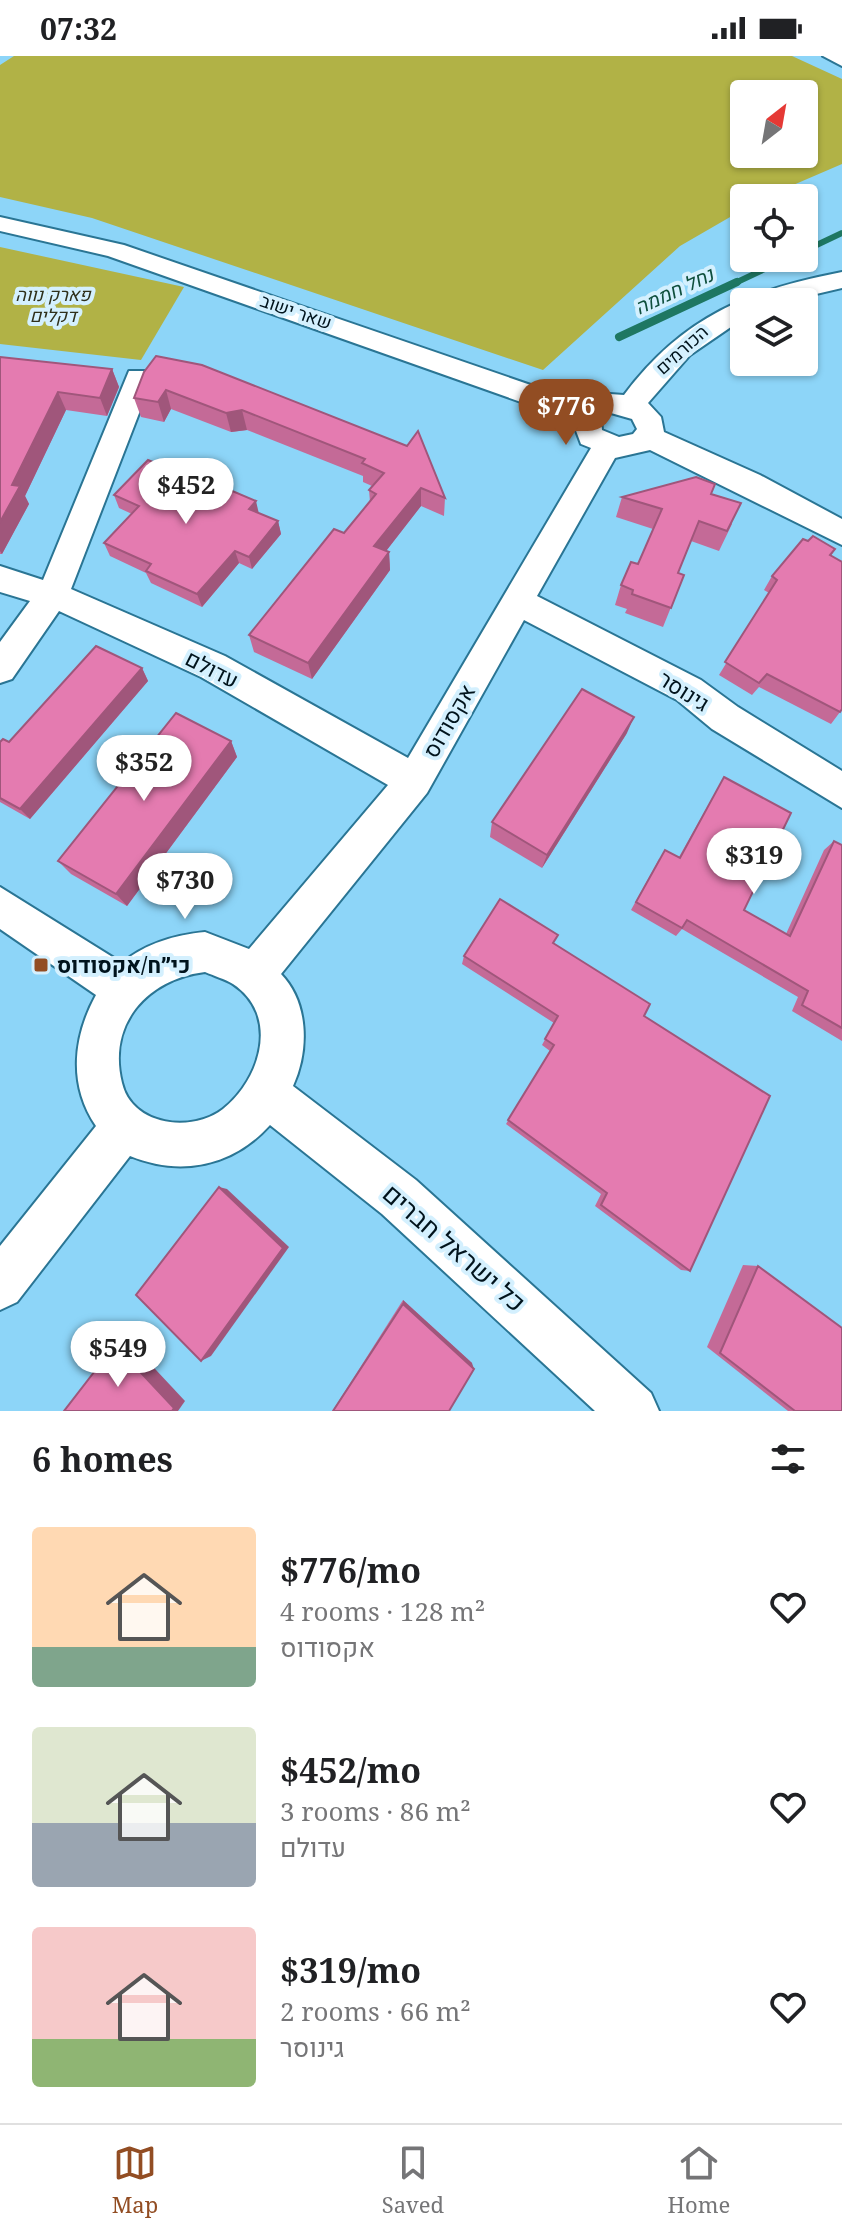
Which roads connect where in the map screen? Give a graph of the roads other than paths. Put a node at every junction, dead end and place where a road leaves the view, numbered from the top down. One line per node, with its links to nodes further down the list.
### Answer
1 (833, 56): 2 (street)
2 (842, 60)
3 (0, 224): 9 (street, שאר ישוב)
4 (842, 280): 5 (street)
5 (800, 288)
6 (730, 314): 8 (street, הכורמים)
7 (139, 377): 14 (street)
8 (631, 406): 9 (street); 10 (street)
9 (587, 415): 11 (street)
10 (648, 437): 11 (street); 12 (street)
11 (607, 446): 15 (street, אקסודוס)
12 (842, 533)
13 (0, 579): 14 (street, עדולם)
14 (53, 594): 16 (street); 17 (street, עדולם)
15 (519, 602): 17 (street, אקסודוס); 18 (street, גינוסר)
16 (0, 669)
17 (414, 781): 20 (street, אקסודוס)
18 (842, 791)
19 (0, 906): 21 (street)
20 (256, 972): 21 (street); 22 (street)
21 (124, 989): 23 (street)
22 (268, 1095): 23 (street); 25 (street, כל ישראל חברים)
23 (124, 1127): 24 (street)
24 (0, 1285)
25 (633, 1411)

